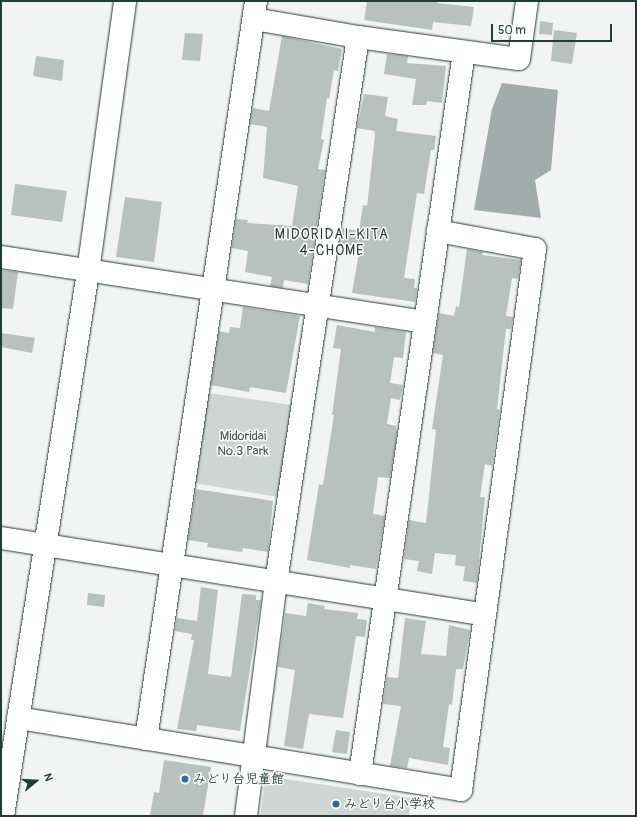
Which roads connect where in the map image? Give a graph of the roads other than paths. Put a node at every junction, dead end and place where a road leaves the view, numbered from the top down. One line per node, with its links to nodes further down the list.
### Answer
1 (125, 1): 8 (street)
2 (527, 1): 5 (street)
3 (255, 10): 4 (street); 9 (street)
4 (358, 37): 5 (street); 10 (street)
5 (464, 52): 6 (street)
6 (438, 231): 11 (street); 17 (street)
7 (1, 258): 8 (street)
8 (88, 272): 9 (street); 13 (street)
9 (213, 289): 10 (street); 14 (street)
10 (318, 306): 11 (street); 15 (street)
11 (425, 322): 16 (street)
12 (1, 538): 13 (street)
13 (45, 545): 14 (street); 18 (street)
14 (172, 566): 15 (street); 19 (street)
15 (276, 582): 16 (street); 20 (street)
16 (385, 600): 17 (street); 21 (street)
17 (485, 615): 21 (street)
18 (18, 718): 19 (street); 22 (street)
19 (146, 739): 20 (street)
20 (255, 756): 21 (street); 23 (street)
21 (360, 774)
22 (3, 816)
23 (246, 816)

